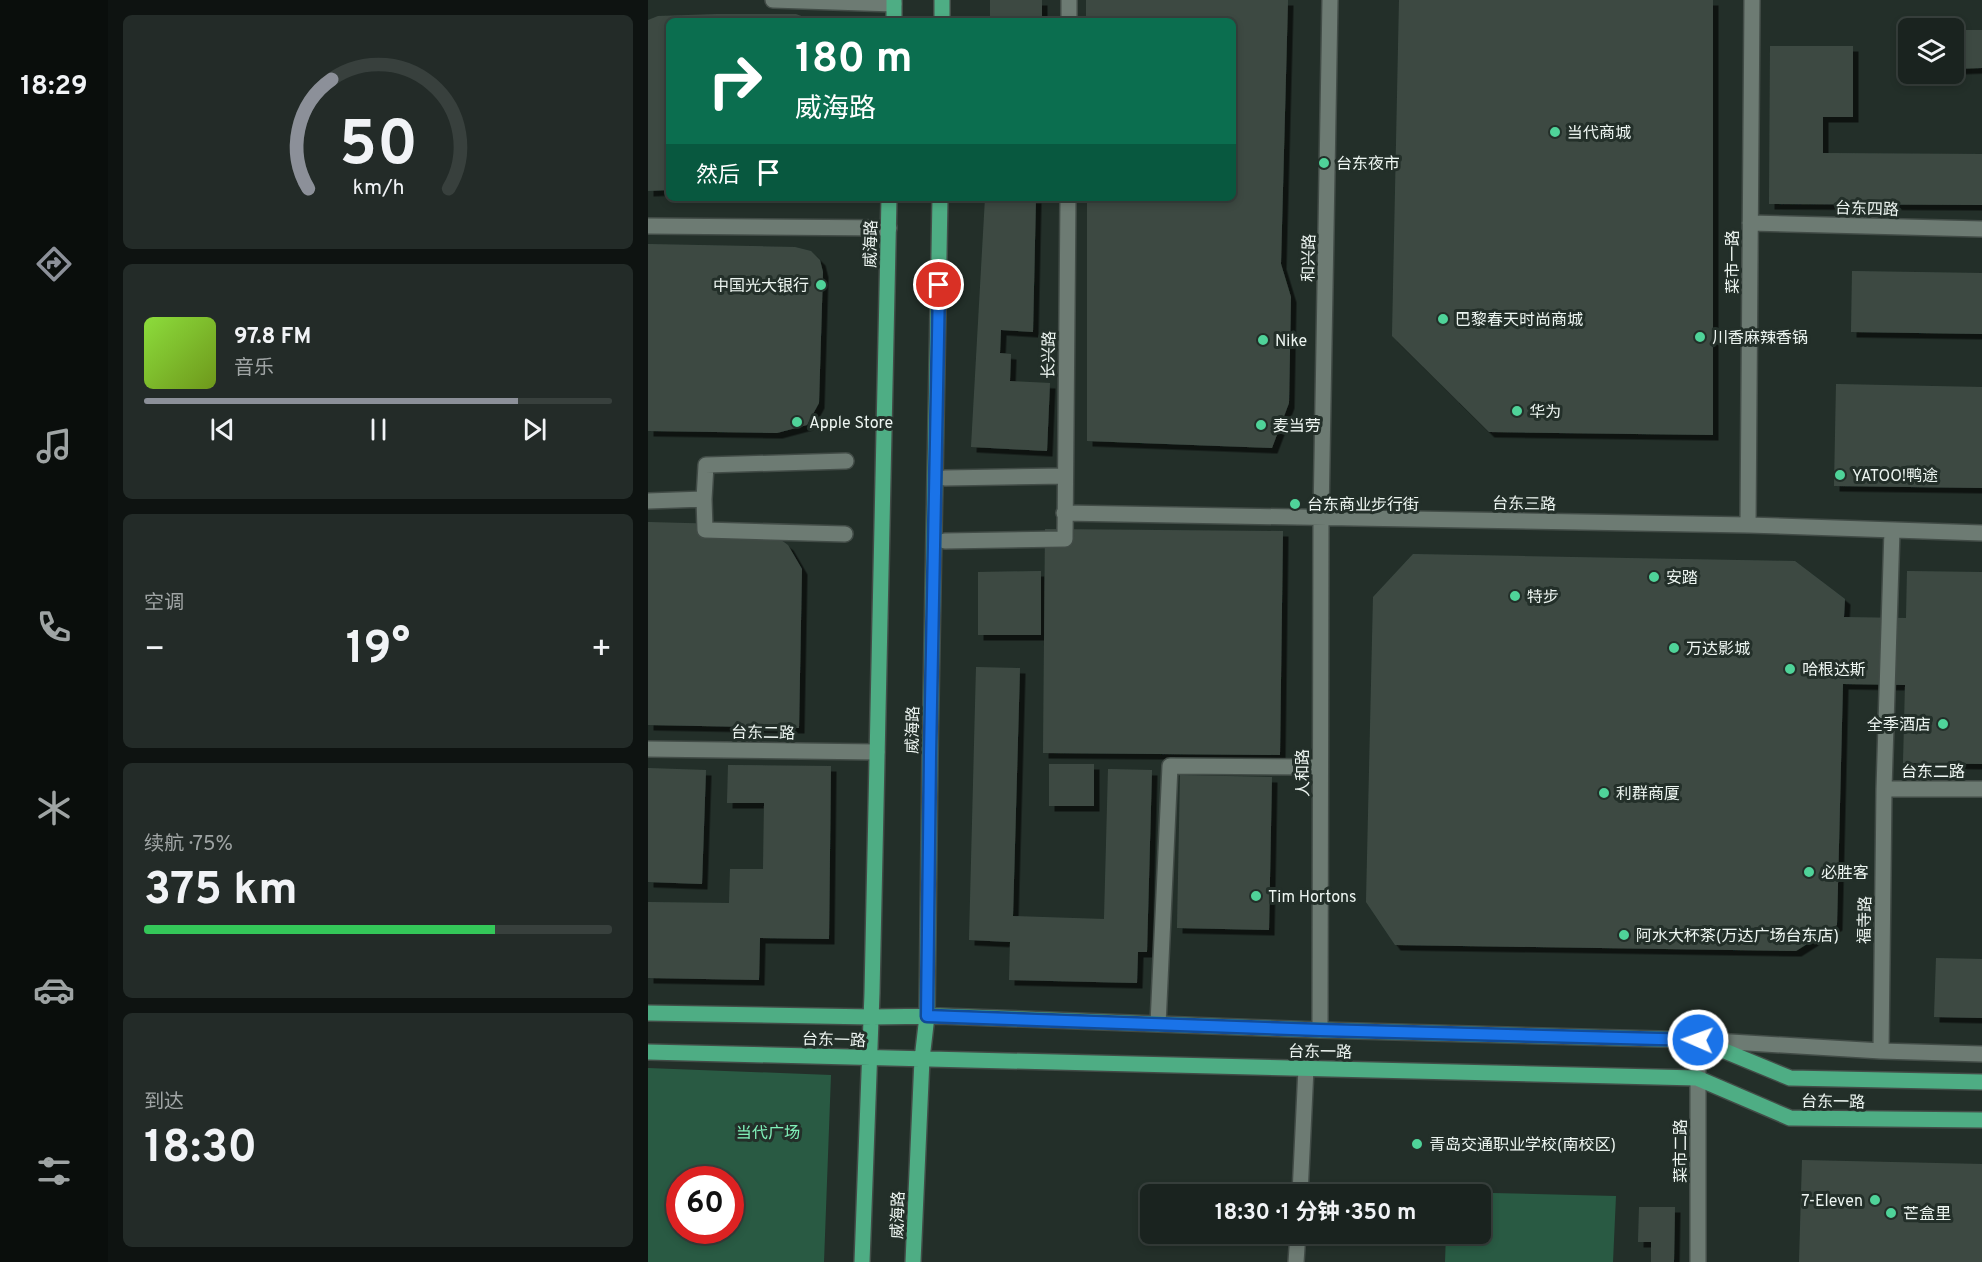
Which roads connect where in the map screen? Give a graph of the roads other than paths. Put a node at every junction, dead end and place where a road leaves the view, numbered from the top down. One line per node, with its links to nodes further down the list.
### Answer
1 (773, 0): 6 (street)
2 (942, 0): 8 (main road)
3 (1070, 0): 9 (street)
4 (1330, 0): 23 (street, 和兴路)
5 (1752, 0): 13 (street, 菜市一路)
6 (894, 2): 7 (main road)
7 (894, 18)
8 (942, 18)
9 (1069, 18)
10 (889, 201): 15 (main road, 威海路)
11 (940, 201): 35 (main road, 威海路)
12 (1068, 201): 18 (street, 长兴路)
13 (1750, 223): 16 (street, 台东四路); 24 (street, 菜市一路)
14 (648, 226): 15 (street)
15 (889, 228): 30 (main road, 威海路)
16 (1982, 229)
17 (846, 461): 20 (street)
18 (1065, 476): 19 (street); 22 (street, 长兴路)
19 (945, 478)
20 (704, 499): 21 (street); 27 (street)
21 (648, 501)
22 (1064, 513): 23 (street, 台东三路); 28 (street, 长兴路)
23 (1321, 517): 24 (street, 台东三路); 31 (street, 人和路)
24 (1748, 525): 25 (street, 台东三路)
25 (1892, 530): 26 (street, 台东三路); 32 (street, 福寺路)
26 (1982, 533)
27 (845, 534)
28 (945, 541)
29 (648, 749): 30 (street, 台东二路)
30 (877, 752): 36 (main road, 威海路)
31 (1320, 767): 37 (street); 38 (street, 人和路)
32 (1884, 789): 33 (street, 台东二路); 40 (street, 福寺路)
33 (1982, 789)
34 (648, 1013): 36 (main road, 台东一路)
35 (927, 1016): 36 (main road, 台东一路); 37 (main road, 台东一路); 44 (main road, 威海路)
36 (872, 1017): 43 (main road, 威海路)
37 (1158, 1024): 38 (main road, 台东一路)
38 (1320, 1030): 39 (main road, 台东一路)
39 (1698, 1040): 40 (street); 46 (street, 菜市二路); 47 (main road, 台东一路)
40 (1881, 1051): 42 (street)
41 (648, 1052): 43 (main road, 台东一路)
42 (1982, 1054)
43 (871, 1058): 44 (main road, 台东一路); 51 (main road, 威海路)
44 (922, 1059): 45 (main road, 台东一路); 52 (main road, 威海路)
45 (1306, 1068): 46 (main road, 台东一路); 49 (street)
46 (1697, 1078): 48 (main road, 台东一路); 54 (street, 菜市二路)
47 (1982, 1082)
48 (1982, 1120)
49 (1300, 1184)
50 (1297, 1244): 53 (street)
51 (862, 1262)
52 (913, 1262)
53 (1296, 1262)
54 (1698, 1262)

